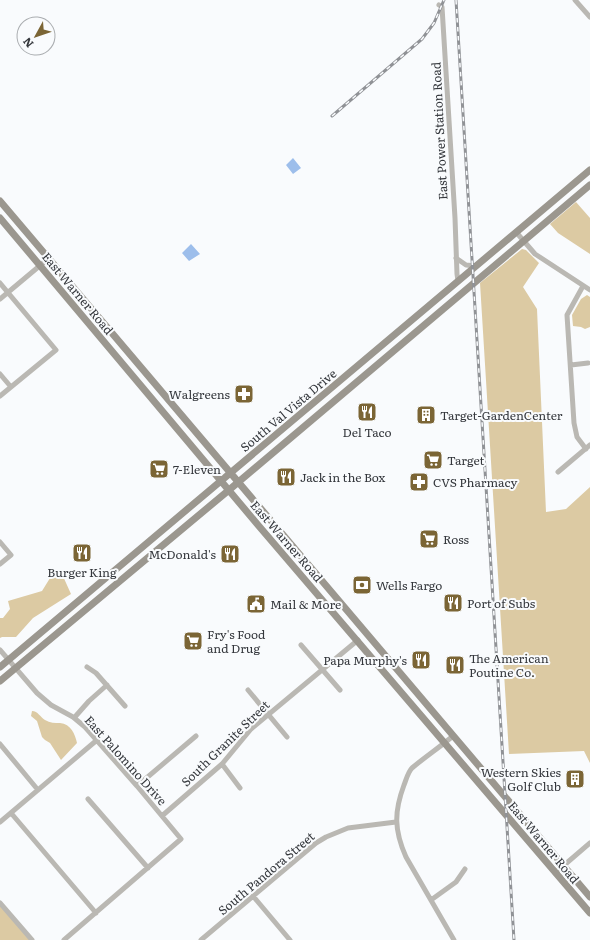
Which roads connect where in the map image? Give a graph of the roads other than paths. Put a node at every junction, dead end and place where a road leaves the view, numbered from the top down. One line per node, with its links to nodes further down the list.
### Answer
1 (576, 0): 3 (street)
2 (439, 5): 11 (street, East Power Station Road)
3 (590, 17)
4 (590, 170): 8 (main road, South Val Vista Drive)
5 (590, 184): 9 (main road, South Val Vista Drive)
6 (0, 201): 10 (main road, East Warner Road)
7 (0, 218): 12 (main road, East Warner Road)
8 (516, 232): 9 (street); 13 (main road, South Val Vista Drive)
9 (524, 240): 16 (street); 21 (main road, South Val Vista Drive)
10 (49, 258): 12 (street); 22 (main road, East Warner Road)
11 (456, 258): 13 (street); 14 (street, East Power Station Road)
12 (40, 265): 18 (street); 23 (main road, East Warner Road)
13 (476, 266): 14 (main road, South Val Vista Drive)
14 (458, 281): 19 (main road, South Val Vista Drive)
15 (0, 283): 18 (street)
16 (583, 286): 17 (street); 25 (street)
17 (590, 290)
18 (8, 292): 20 (street); 29 (street)
19 (442, 295): 21 (main road); 26 (main road, South Val Vista Drive)
20 (0, 299)
21 (449, 303): 28 (main road, South Val Vista Drive)
22 (123, 346): 23 (main road); 31 (main road, East Warner Road)
23 (115, 353): 32 (main road, East Warner Road)
24 (588, 363): 25 (street)
25 (570, 365): 33 (street)
26 (351, 372): 28 (main road); 34 (main road, South Val Vista Drive)
27 (0, 374): 29 (street)
28 (358, 380): 37 (main road, South Val Vista Drive)
29 (11, 387): 30 (street)
30 (0, 396)
31 (165, 396): 32 (main road); 34 (main road, East Warner Road)
32 (157, 403): 36 (main road, East Warner Road)
33 (588, 447): 35 (street)
34 (230, 472): 36 (main road, South Val Vista Drive); 37 (main road, East Warner Road)
35 (558, 472)
36 (221, 480): 38 (main road, East Warner Road); 40 (main road, South Val Vista Drive)
37 (239, 482): 38 (main road, South Val Vista Drive); 43 (main road, East Warner Road)
38 (229, 490): 42 (main road, South Val Vista Drive); 44 (main road, East Warner Road)
39 (0, 542): 41 (street)
40 (126, 560): 42 (main road); 48 (main road, South Val Vista Drive)
41 (0, 564)
42 (133, 569): 52 (main road, South Val Vista Drive)
43 (320, 579): 44 (main road); 49 (main road, East Warner Road)
44 (312, 587): 45 (main road, East Warner Road)
45 (358, 640): 49 (main road); 53 (street, South Granite Street); 59 (main road, East Warner Road)
46 (301, 645): 53 (street)
47 (0, 650): 48 (street, East Palomino Drive)
48 (8, 660): 50 (main road, South Val Vista Drive); 52 (street, East Palomino Drive)
49 (393, 665): 58 (main road, East Warner Road)
50 (0, 667)
51 (87, 667): 55 (street)
52 (15, 668): 54 (main road, South Val Vista Drive); 62 (street, East Palomino Drive)
53 (322, 670): 57 (street); 61 (street, South Granite Street)
54 (0, 681)
55 (107, 686): 60 (street); 62 (street)
56 (248, 690): 61 (street)
57 (340, 690)
58 (421, 698): 59 (main road); 64 (main road, East Warner Road)
59 (413, 705): 67 (main road, East Warner Road)
60 (125, 706)
61 (269, 714): 65 (street); 69 (street, South Granite Street)
62 (74, 718): 66 (street, East Palomino Drive)
63 (196, 736): 70 (street)
64 (453, 736): 67 (street); 79 (main road, East Warner Road)
65 (287, 737)
66 (97, 740): 70 (street, East Palomino Drive); 72 (street)
67 (445, 742): 77 (street); 82 (main road, East Warner Road)
68 (0, 744): 72 (street)
69 (222, 764): 71 (street); 75 (street, South Granite Street)
70 (137, 786): 75 (street, East Palomino Drive)
71 (240, 788)
72 (38, 790): 74 (street)
73 (88, 799): 80 (street)
74 (11, 813): 76 (street); 87 (street)
75 (163, 816): 80 (street, East Palomino Drive)
76 (0, 822)
77 (396, 822): 83 (street, South Pandora Street); 85 (street)
78 (590, 843): 79 (street)
79 (564, 866): 82 (street); 84 (main road, East Warner Road)
80 (148, 868): 87 (street)
81 (465, 869): 85 (street)
82 (555, 873): 88 (main road, East Warner Road)
83 (253, 896): 91 (street, South Pandora Street); 92 (street)
84 (590, 897)
85 (431, 900): 93 (street)
86 (0, 902): 89 (street)
87 (96, 913): 90 (street)
88 (590, 913)
89 (32, 940)
90 (64, 940)
91 (201, 940)
92 (290, 940)
93 (454, 940)

